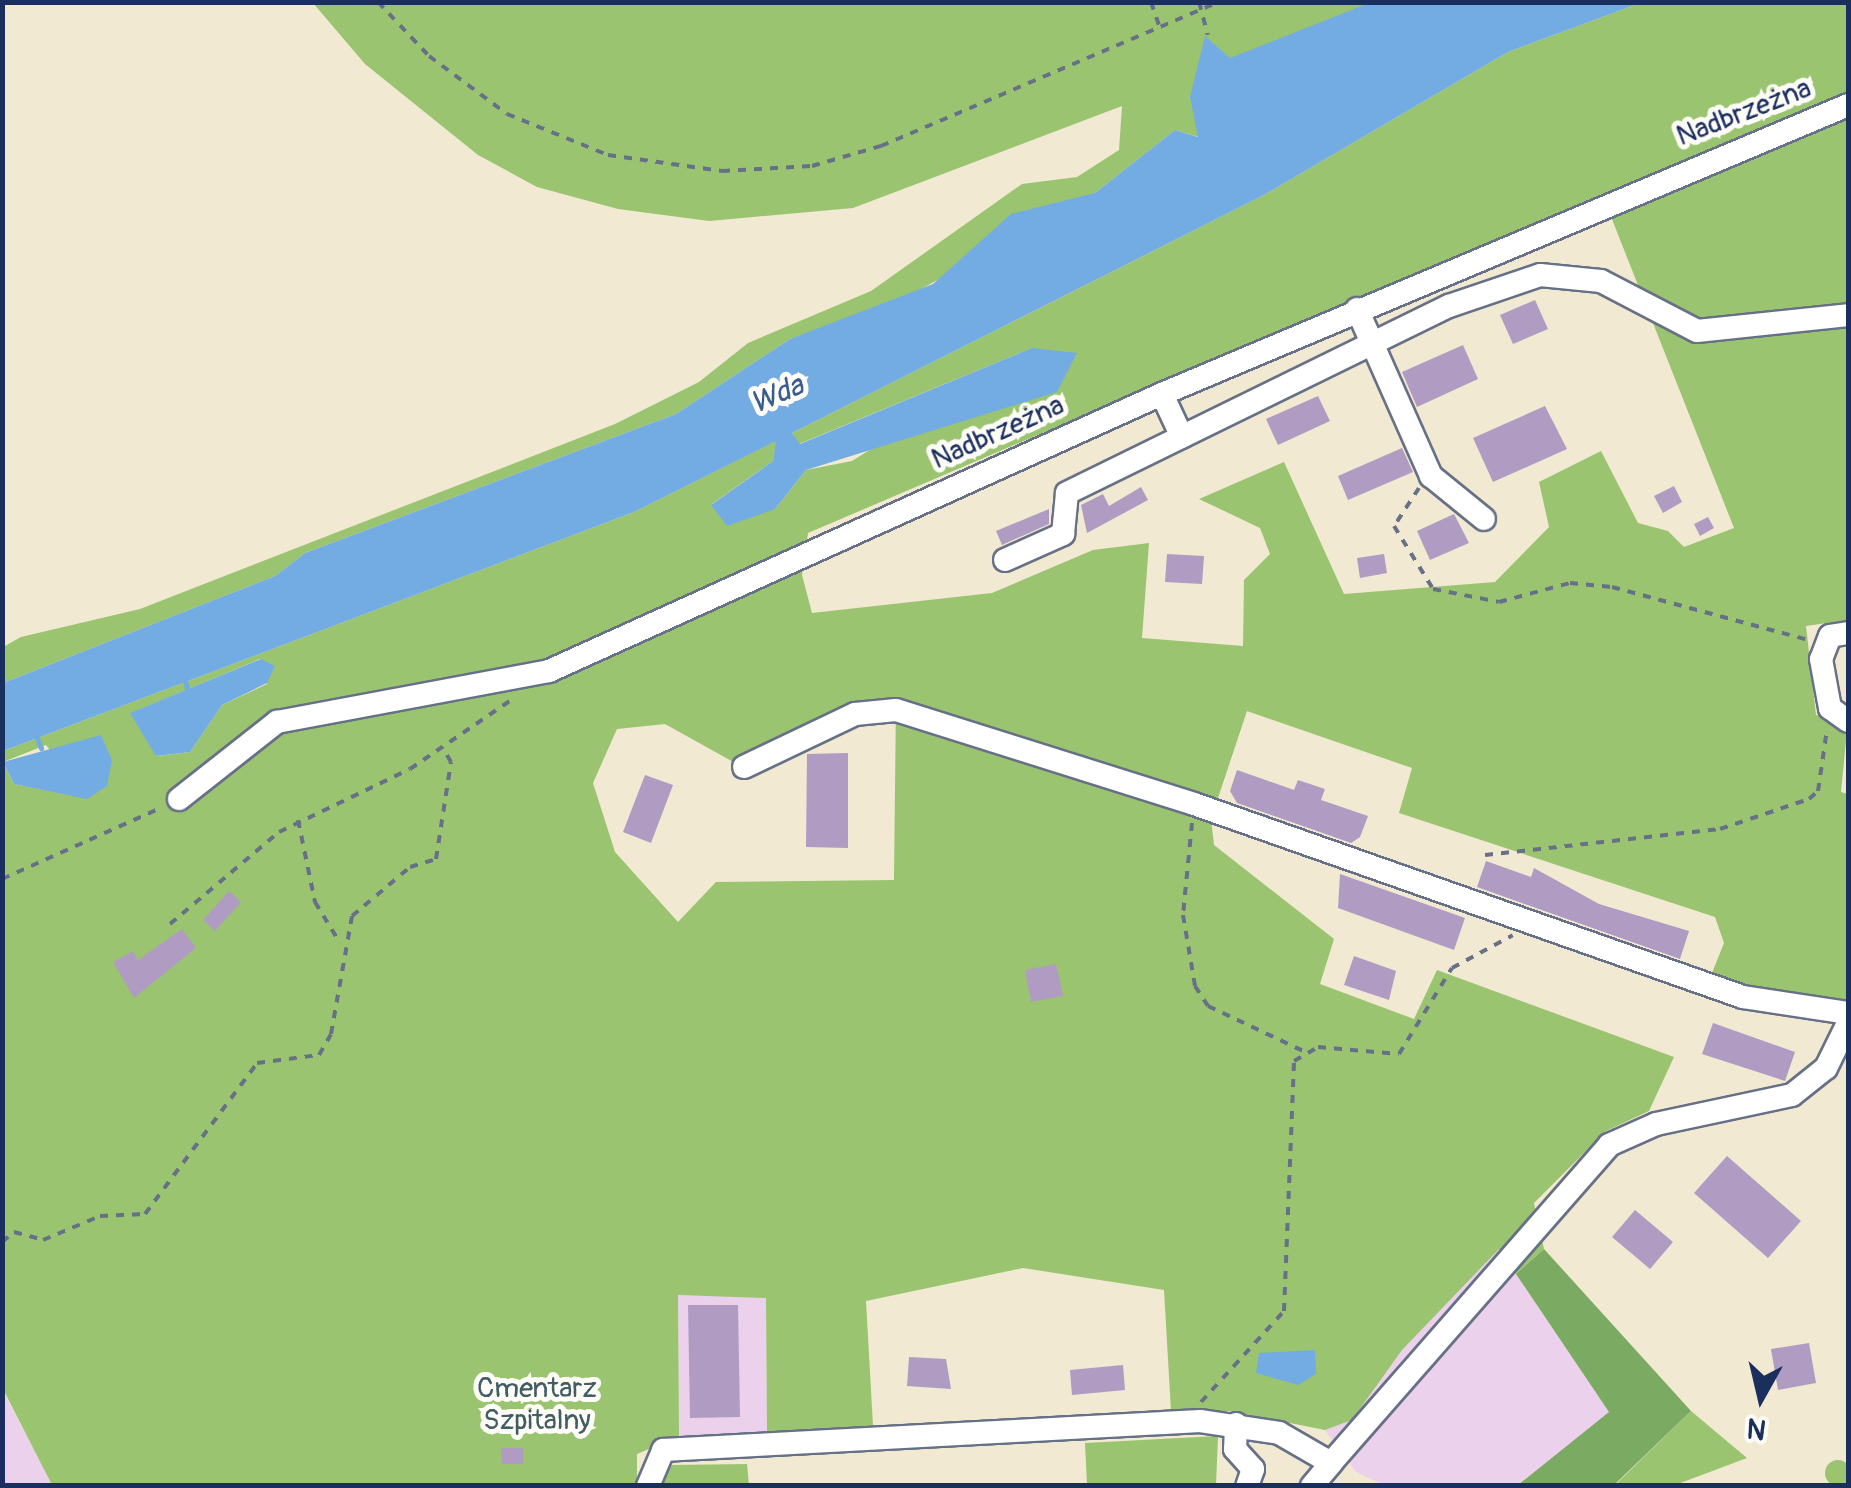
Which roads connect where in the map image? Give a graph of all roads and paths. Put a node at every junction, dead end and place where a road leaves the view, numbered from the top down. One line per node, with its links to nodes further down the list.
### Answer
1 (378, 2): 6 (path)
2 (1151, 2): 6 (path)
3 (1199, 2): 5 (path)
4 (1218, 2): 5 (path)
5 (1200, 10): 6 (path); 7 (path)
6 (1160, 28)
7 (1208, 35)
8 (1848, 104): 9 (street, Nadbrzeżna)
9 (1357, 309): 11 (street); 12 (street, Nadbrzeżna)
10 (1848, 315): 11 (street)
11 (1374, 343): 13 (street); 14 (street)
12 (1162, 394): 13 (street); 23 (street, Nadbrzeżna)
13 (1182, 437): 16 (street)
14 (1431, 476): 15 (street); 18 (path)
15 (1484, 518)
16 (1005, 560)
17 (1848, 632): 18 (street)
18 (1822, 647): 20 (street)
19 (522, 692): 21 (path)
20 (1839, 714): 26 (path)
21 (444, 750): 25 (path); 30 (path)
22 (744, 767): 24 (street)
23 (178, 799): 27 (path)
24 (1194, 804): 28 (street); 33 (path)
25 (298, 820): 29 (path); 30 (path)
26 (1485, 855)
27 (2, 879)
28 (1528, 922): 31 (street); 33 (path)
29 (170, 924)
30 (340, 943): 34 (path)
31 (1848, 1013)
32 (1848, 1023): 37 (street)
33 (1302, 1050): 35 (path)
34 (2, 1242)
35 (1196, 1422): 36 (street); 38 (street)
36 (1236, 1424): 37 (street); 39 (street)
37 (1330, 1463): 40 (street)
38 (648, 1486)
39 (1248, 1486)
40 (1312, 1486)

